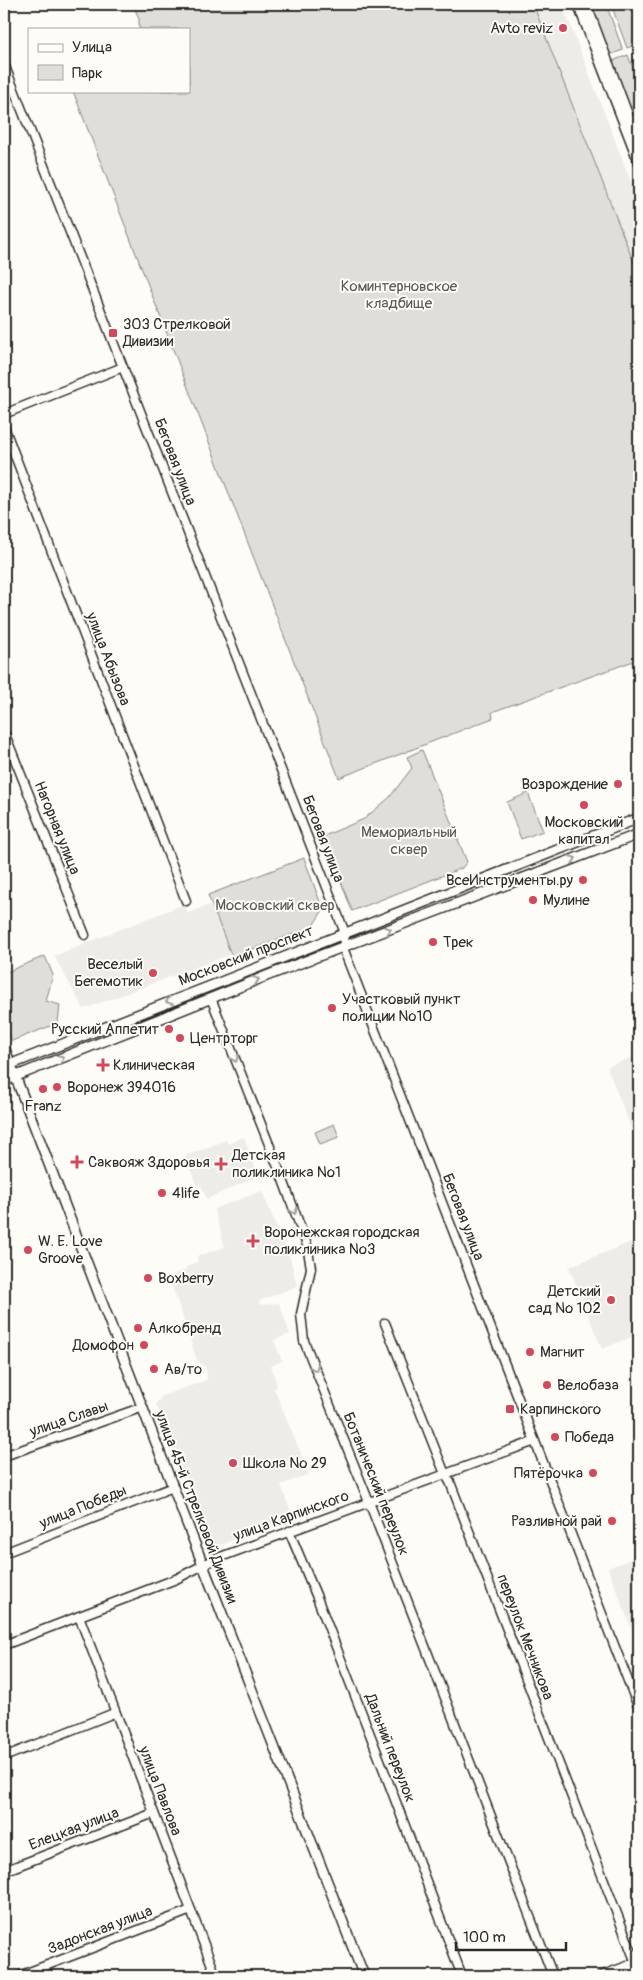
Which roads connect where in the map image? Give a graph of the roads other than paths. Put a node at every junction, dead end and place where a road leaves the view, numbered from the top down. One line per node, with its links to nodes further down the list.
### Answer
1 (578, 4): 5 (main road)
2 (586, 4): 4 (main road)
3 (4, 64): 6 (street, Беговая улица)
4 (639, 145)
5 (639, 162)
6 (123, 367): 7 (street); 13 (street, Беговая улица)
7 (4, 414)
8 (4, 426): 12 (street, улица Абызова)
9 (4, 732): 14 (street, Нагорная улица)
10 (639, 818): 13 (main road, Московский проспект)
11 (639, 834): 15 (main road, Московский проспект, one-way to 11)
12 (186, 901)
13 (344, 933): 15 (street, Беговая улица); 18 (main road, Московский проспект, one-way to 18)
14 (85, 935)
15 (343, 948): 16 (main road, Московский проспект, one-way to 15); 23 (street, Беговая улица)
16 (211, 998): 19 (main road, Московский проспект, one-way to 16); 27 (street, Ботанический переулок, one-way to 27)
17 (4, 1047): 18 (main road, улица 45-й Стрелковой Дивизии)
18 (7, 1066): 19 (main road, улица 45-й Стрелковой Дивизии)
19 (15, 1077): 20 (main road, Московский проспект); 22 (main road, улица 45-й Стрелковой Дивизии)
20 (4, 1082)
21 (385, 1323): 25 (street, переулок Мечникова)
22 (143, 1408): 24 (street, улица Славы); 26 (main road, улица 45-й Стрелковой Дивизии)
23 (535, 1441): 25 (street, улица Карпинского); 33 (street, Беговая улица)
24 (4, 1456)
25 (445, 1474): 27 (street, улица Карпинского); 39 (street, переулок Мечникова)
26 (173, 1487): 29 (street, улица Победы); 30 (main road, улица 45-й Стрелковой Дивизии)
27 (369, 1502): 28 (street, улица Карпинского); 44 (street, Ботанический переулок)
28 (289, 1531): 30 (street, улица Карпинского); 43 (street, Дальний переулок)
29 (4, 1553)
30 (203, 1565): 31 (street, улица Карпинского); 42 (main road, улица 45-й Стрелковой Дивизии)
31 (79, 1616): 32 (street, улица Карпинского); 34 (street, улица Павлова)
32 (4, 1645)
33 (639, 1709)
34 (114, 1713): 35 (street); 36 (street, улица Павлова)
35 (4, 1757)
36 (154, 1813): 37 (street, Елецкая улица); 38 (street, улица Павлова)
37 (4, 1871)
38 (190, 1910): 40 (street, Задонская улица); 41 (street, улица Павлова)
39 (638, 1965): 45 (main road); 46 (main road)
40 (20, 1976)
41 (216, 1976)
42 (364, 1976)
43 (462, 1976)
44 (553, 1976)
45 (602, 1976)
46 (623, 1976)

